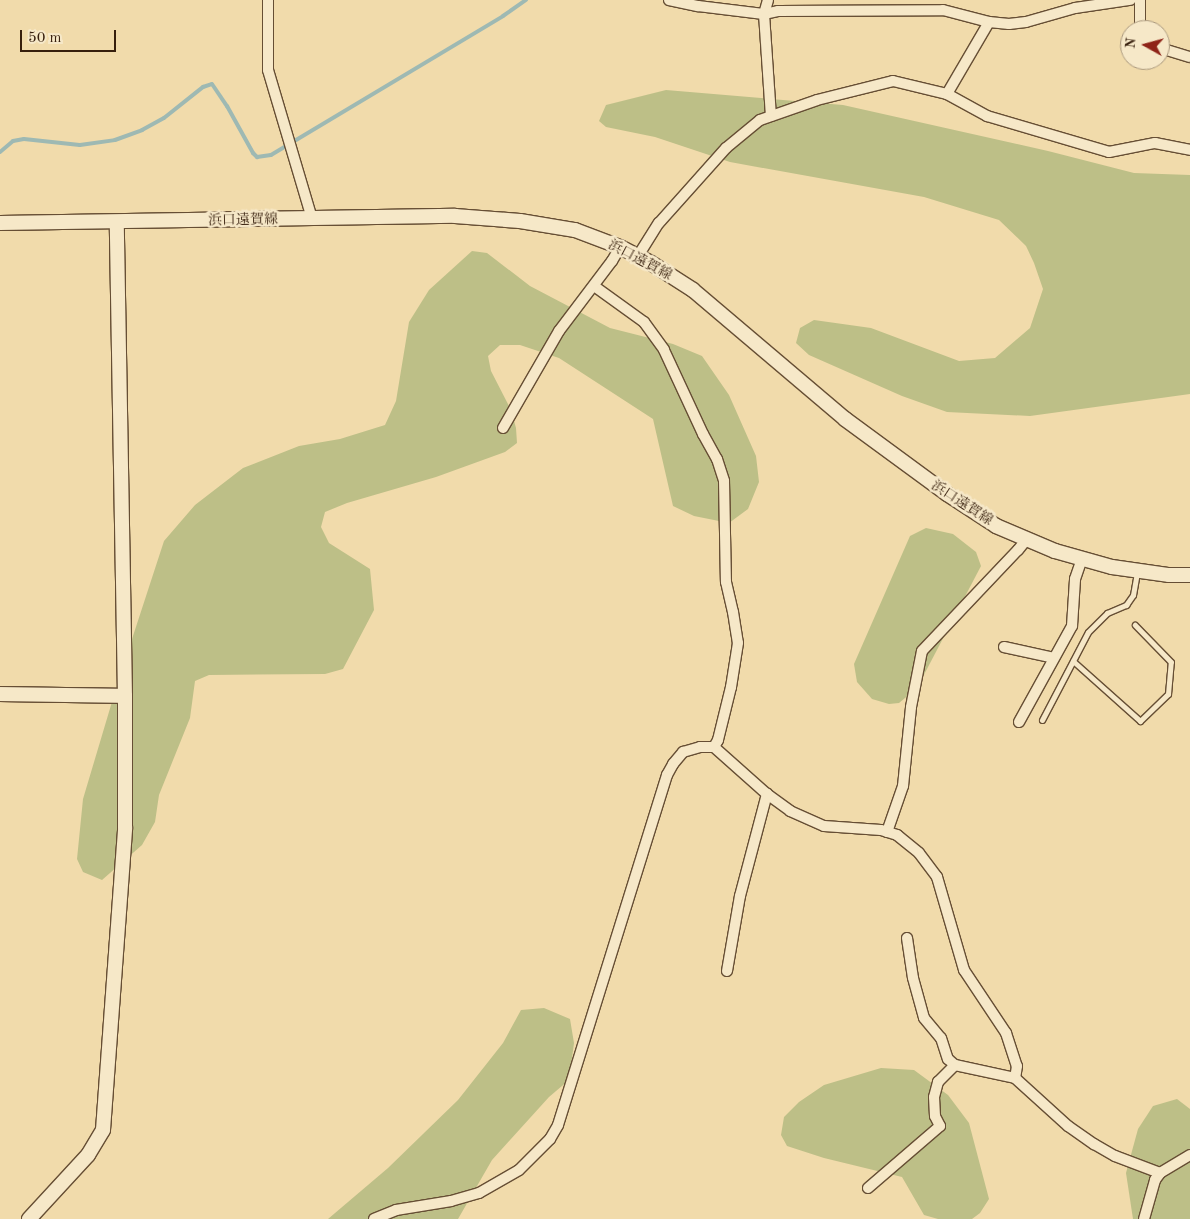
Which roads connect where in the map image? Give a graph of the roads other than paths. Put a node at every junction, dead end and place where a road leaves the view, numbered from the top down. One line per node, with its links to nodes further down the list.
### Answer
1 (268, 0): 14 (street)
2 (669, 0): 6 (street)
3 (768, 0): 6 (street)
4 (1130, 0): 8 (street)
5 (1140, 0): 7 (street)
6 (764, 14): 8 (street); 12 (street)
7 (1140, 20)
8 (989, 22): 11 (street)
9 (1170, 51): 10 (street)
10 (1190, 57)
11 (947, 94): 12 (street); 13 (street)
12 (771, 116): 18 (street)
13 (1190, 150)
14 (312, 218): 15 (main road, 浜口遠賀線); 17 (main road, 浜口遠賀線)
15 (117, 222): 16 (main road, 浜口遠賀線); 30 (main road)
16 (0, 223)
17 (620, 246): 18 (main road, 浜口遠賀線); 19 (street)
18 (638, 256): 21 (main road, 浜口遠賀線)
19 (594, 286): 20 (street); 33 (street)
20 (503, 428)
21 (1027, 539): 22 (main road, 浜口遠賀線); 35 (street)
22 (1082, 558): 23 (main road, 浜口遠賀線); 27 (street)
23 (1137, 571): 24 (main road, 浜口遠賀線); 28 (lane)
24 (1190, 575)
25 (1135, 625): 28 (lane)
26 (1004, 647): 27 (street)
27 (1054, 658): 32 (street)
28 (1073, 661): 31 (lane)
29 (0, 694): 30 (main road)
30 (125, 696): 43 (main road)
31 (1042, 720)
32 (1019, 722)
33 (714, 747): 34 (street); 44 (street)
34 (767, 794): 35 (street); 37 (street)
35 (887, 832): 39 (street)
36 (907, 938): 38 (street)
37 (727, 971)
38 (955, 1065): 39 (street); 42 (street)
39 (1015, 1078): 41 (street)
40 (1190, 1155): 41 (street)
41 (1160, 1173): 45 (street)
42 (868, 1188)
43 (30, 1219)
44 (374, 1219)
45 (1144, 1219)

